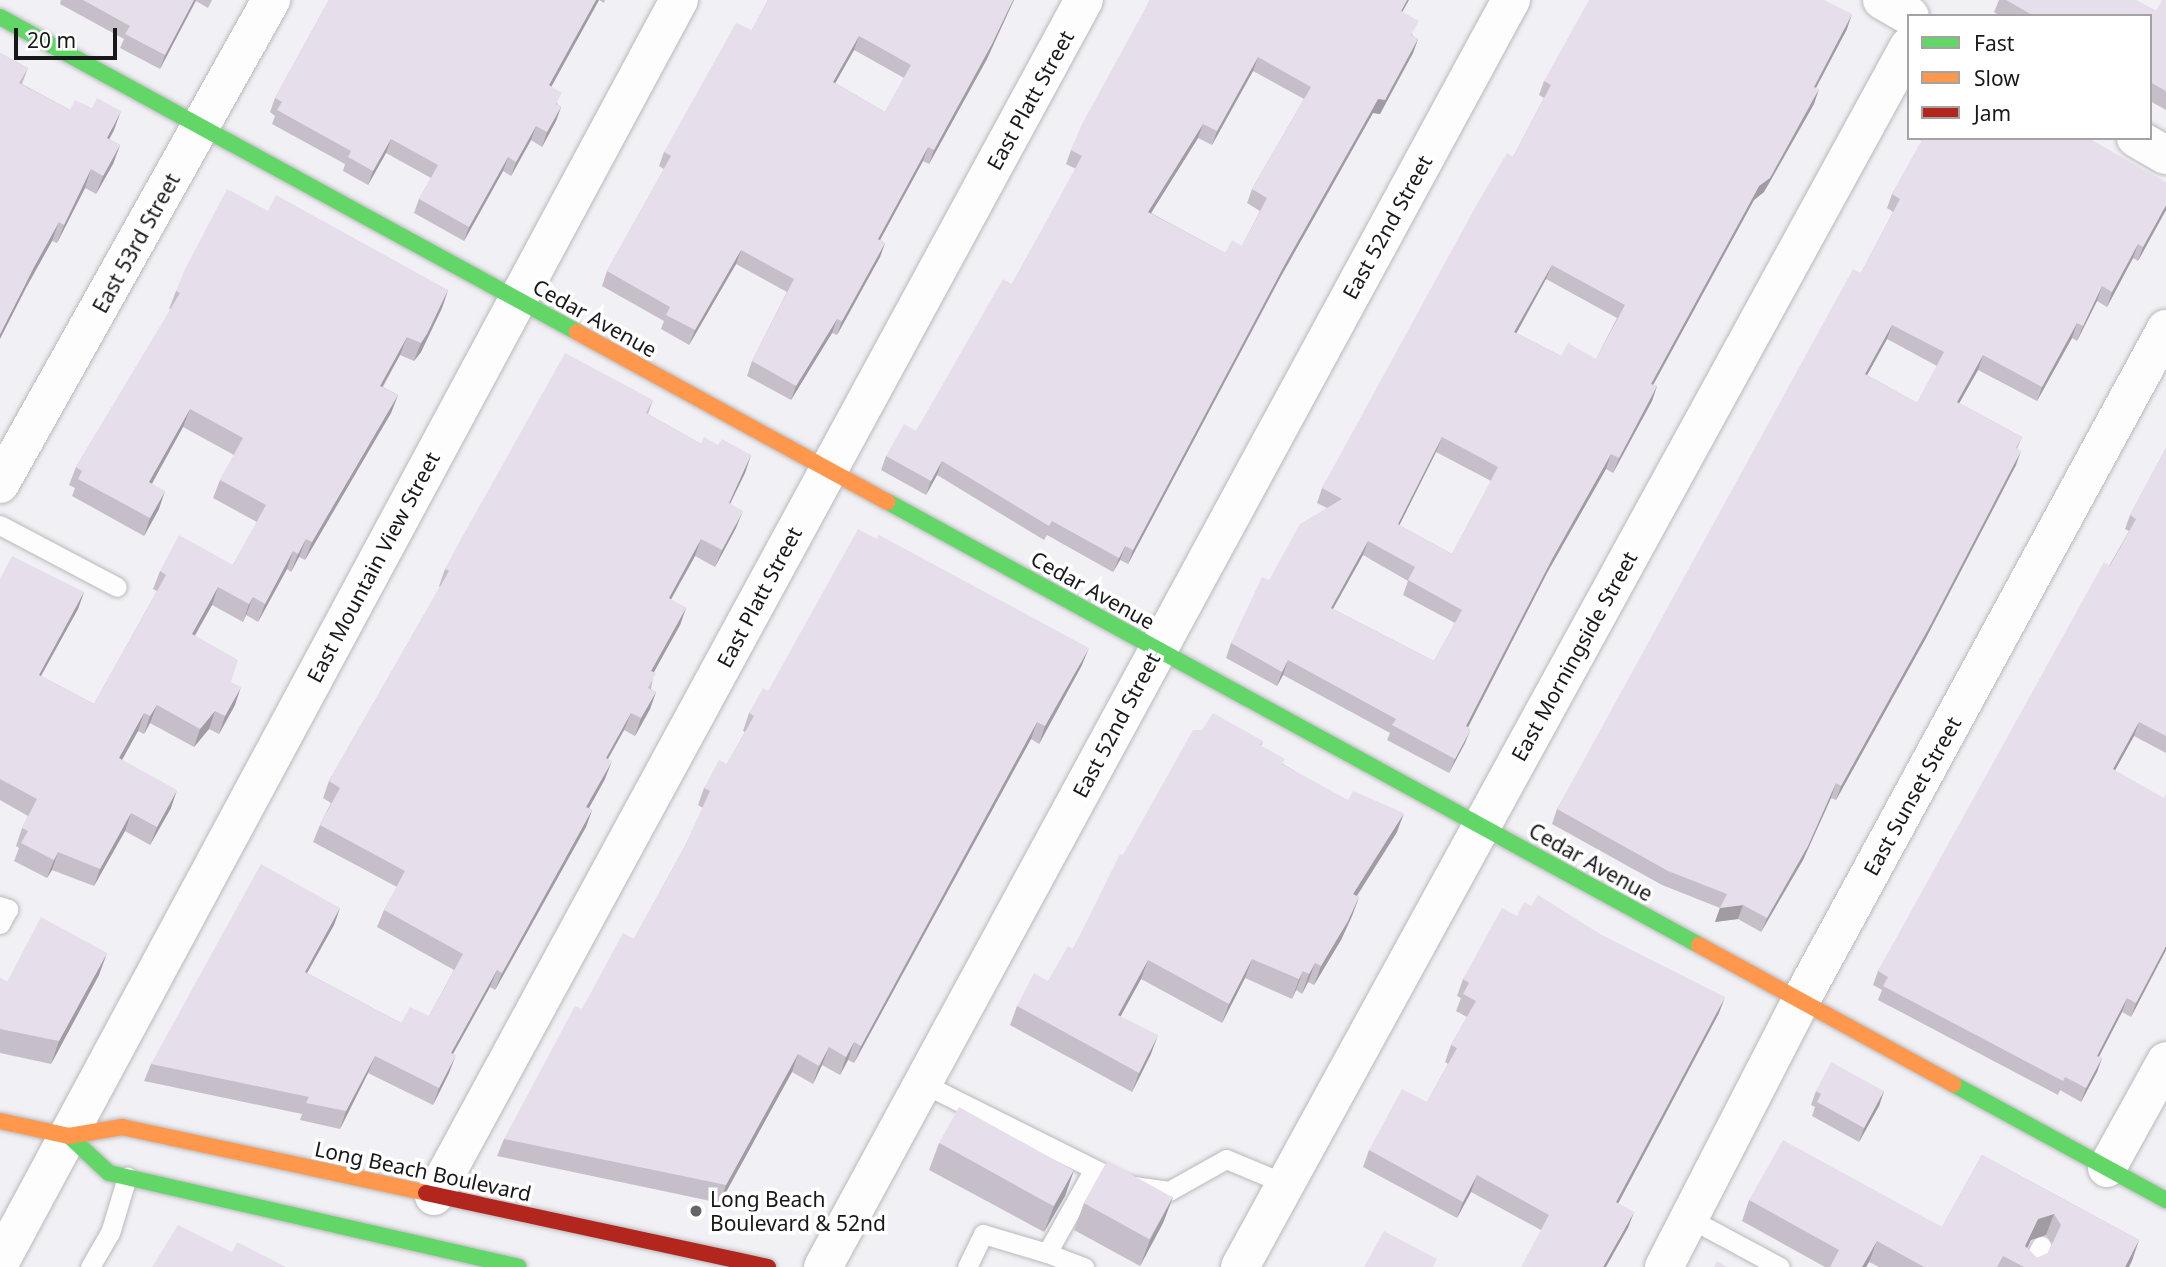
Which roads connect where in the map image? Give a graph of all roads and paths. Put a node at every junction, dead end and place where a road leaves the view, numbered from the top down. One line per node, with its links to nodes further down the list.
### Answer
1 (271, 0): 9 (street, East 53rd Street)
2 (679, 0): 12 (street, East Mountain View Street)
3 (1084, 0): 14 (street, East Platt Street)
4 (1511, 0): 18 (street, East 52nd Street)
5 (1882, 0): 6 (street)
6 (1907, 14)
7 (0, 17): 9 (street, Cedar Avenue)
8 (1907, 50): 19 (street, East Morningside Street)
9 (202, 127): 12 (street, Cedar Avenue); 15 (street, East 53rd Street)
10 (2140, 140): 11 (street)
11 (2166, 155)
12 (516, 299): 14 (street, Cedar Avenue); 26 (street, East Mountain View Street)
13 (2166, 329): 22 (street, East Sunset Street)
14 (828, 469): 18 (street, Cedar Avenue); 31 (street, East Platt Street)
15 (0, 484)
16 (0, 525): 17 (lane)
17 (117, 587)
18 (1158, 649): 19 (street, Cedar Avenue); 24 (street, East 52nd Street)
19 (1481, 826): 22 (street, Cedar Avenue); 30 (street, East Morningside Street)
20 (0, 906): 21 (lane)
21 (0, 924)
22 (1801, 1000): 27 (street, Cedar Avenue); 33 (street, East Sunset Street)
23 (2166, 1061): 27 (street)
24 (922, 1083): 28 (lane); 42 (street, East 52nd Street)
25 (0, 1121): 26 (street, Long Beach Boulevard)
26 (69, 1136): 29 (street); 31 (street, Long Beach Boulevard); 37 (street, East Mountain View Street)
27 (2108, 1168): 32 (street, Cedar Avenue)
28 (1094, 1169): 30 (lane); 36 (lane)
29 (127, 1177): 34 (street); 38 (lane)
30 (1286, 1184): 45 (street, East Morningside Street)
31 (435, 1196): 41 (street, Long Beach Boulevard)
32 (2166, 1200)
33 (1689, 1218): 46 (street, East Sunset Street); 47 (lane)
34 (425, 1246): 39 (lane); 40 (street)
35 (2041, 1246): 48 (lane)
36 (1047, 1253): 43 (lane); 44 (lane)
37 (0, 1262)
38 (90, 1267)
39 (419, 1267)
40 (518, 1267)
41 (768, 1267)
42 (823, 1267)
43 (967, 1267)
44 (1084, 1267)
45 (1240, 1267)
46 (1664, 1267)
47 (1780, 1267)
48 (2030, 1267)

